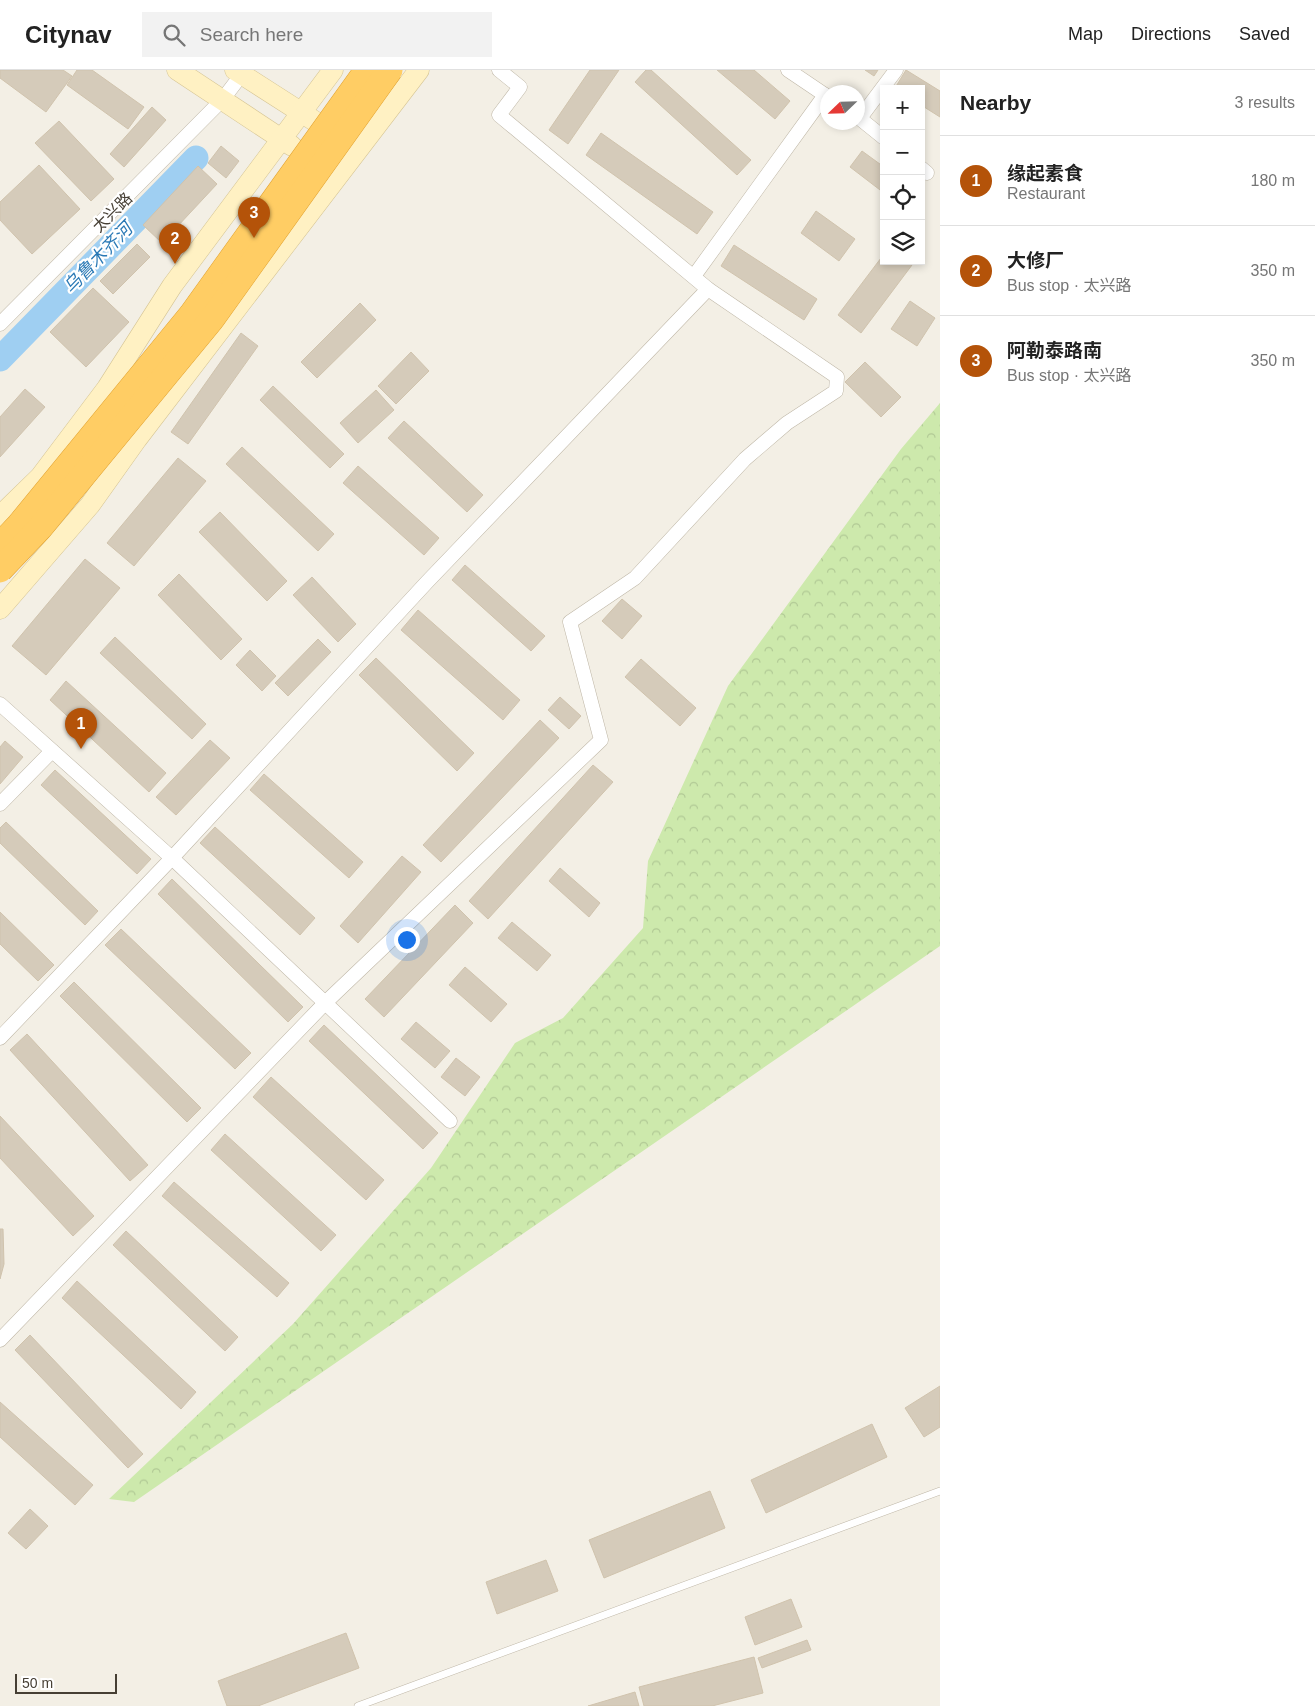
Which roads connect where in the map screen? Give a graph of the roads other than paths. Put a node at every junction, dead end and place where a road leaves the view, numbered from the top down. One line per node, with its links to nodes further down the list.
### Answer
1 (177, 70): 11 (main road)
2 (333, 70): 14 (main road)
3 (367, 70): 24 (highway, bridge)
4 (390, 70): 25 (highway, bridge)
5 (419, 70): 18 (main road)
6 (499, 70): 20 (street)
7 (788, 70): 10 (street)
8 (896, 70): 13 (street)
9 (240, 71): 11 (street, 太兴路); 14 (main road)
10 (820, 92)
11 (223, 99): 17 (main road); 22 (street, 太兴路)
12 (820, 104): 20 (street)
13 (865, 110)
14 (302, 112): 17 (main road); 18 (main road)
15 (865, 123): 16 (street)
16 (880, 135)
17 (283, 139): 19 (main road); 23 (main road)
18 (358, 149): 19 (main road)
19 (337, 179): 26 (main road)
20 (694, 276): 21 (street)
21 (708, 289): 30 (street); 31 (street)
22 (0, 324)
23 (0, 516)
24 (0, 545)
25 (0, 570)
26 (0, 610)
27 (0, 704): 28 (street)
28 (52, 751): 29 (street); 30 (street)
29 (0, 804)
30 (172, 858): 31 (street); 32 (street)
31 (326, 1002): 33 (street); 34 (street)
32 (0, 1038)
33 (450, 1121)
34 (0, 1340)
35 (940, 1491): 36 (lane)
36 (358, 1706)

